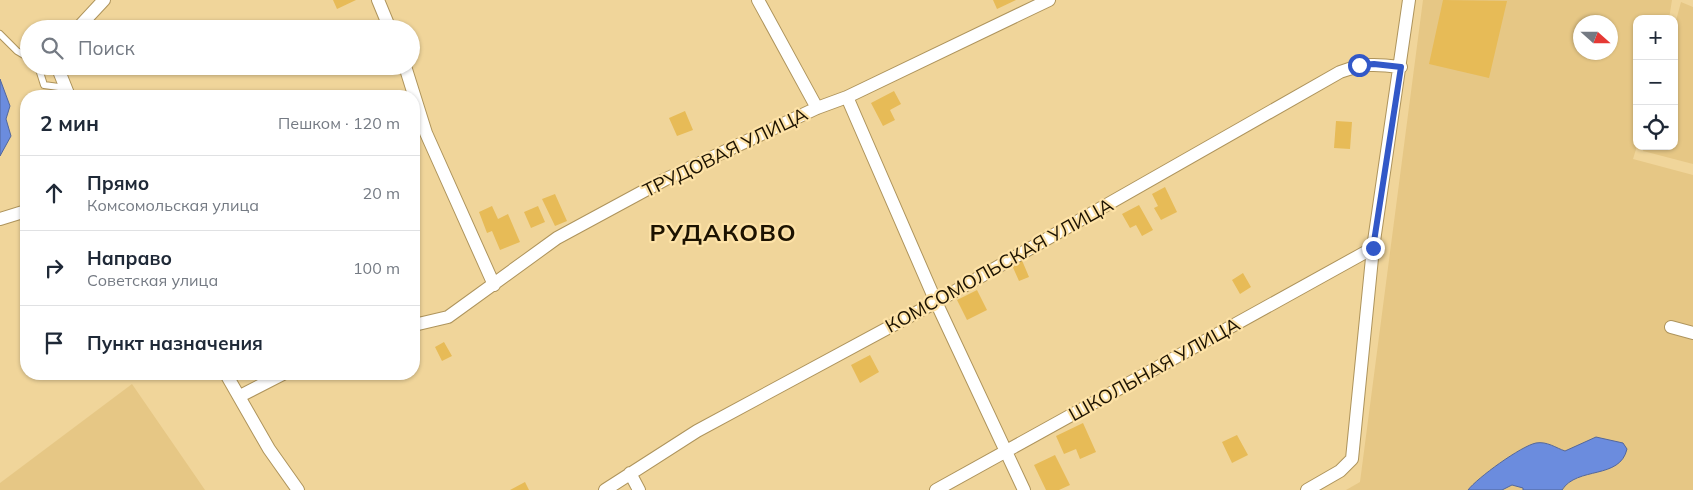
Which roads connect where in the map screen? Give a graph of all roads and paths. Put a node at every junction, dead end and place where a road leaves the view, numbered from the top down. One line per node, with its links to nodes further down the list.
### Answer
1 (104, 0): 6 (street)
2 (378, 0): 7 (street)
3 (758, 0): 18 (street)
4 (1049, 0): 17 (street, ТРУДОВАЯ УЛИЦА)
5 (1409, 0): 10 (street)
6 (85, 20)
7 (386, 20)
8 (0, 34): 9 (lane)
9 (20, 53)
10 (1401, 67): 22 (street); 24 (street, КОМСОМОЛЬСКАЯ УЛИЦА)
11 (41, 75): 14 (lane)
12 (61, 75): 15 (street)
13 (408, 75): 16 (street)
14 (61, 90)
15 (67, 90)
16 (413, 90)
17 (846, 98): 18 (street, ТРУДОВАЯ УЛИЦА); 24 (street)
18 (817, 108): 23 (street, ТРУДОВАЯ УЛИЦА)
19 (420, 114): 23 (street)
20 (20, 213): 21 (street)
21 (0, 219)
22 (1373, 248): 31 (street, ШКОЛЬНАЯ УЛИЦА); 38 (street)
23 (494, 285): 25 (street, ТРУДОВАЯ УЛИЦА)
24 (936, 302): 31 (street); 32 (street, КОМСОМОЛЬСКАЯ УЛИЦА)
25 (420, 324)
26 (1672, 327): 27 (street)
27 (1693, 333)
28 (230, 380): 30 (street)
29 (271, 380): 30 (street)
30 (240, 396): 33 (street)
31 (1005, 451): 36 (street, ШКОЛЬНАЯ УЛИЦА); 37 (street)
32 (630, 472): 34 (street, КОМСОМОЛЬСКАЯ УЛИЦА); 35 (street)
33 (298, 490)
34 (605, 490)
35 (639, 490)
36 (936, 490)
37 (1024, 490)
38 (1306, 490)

